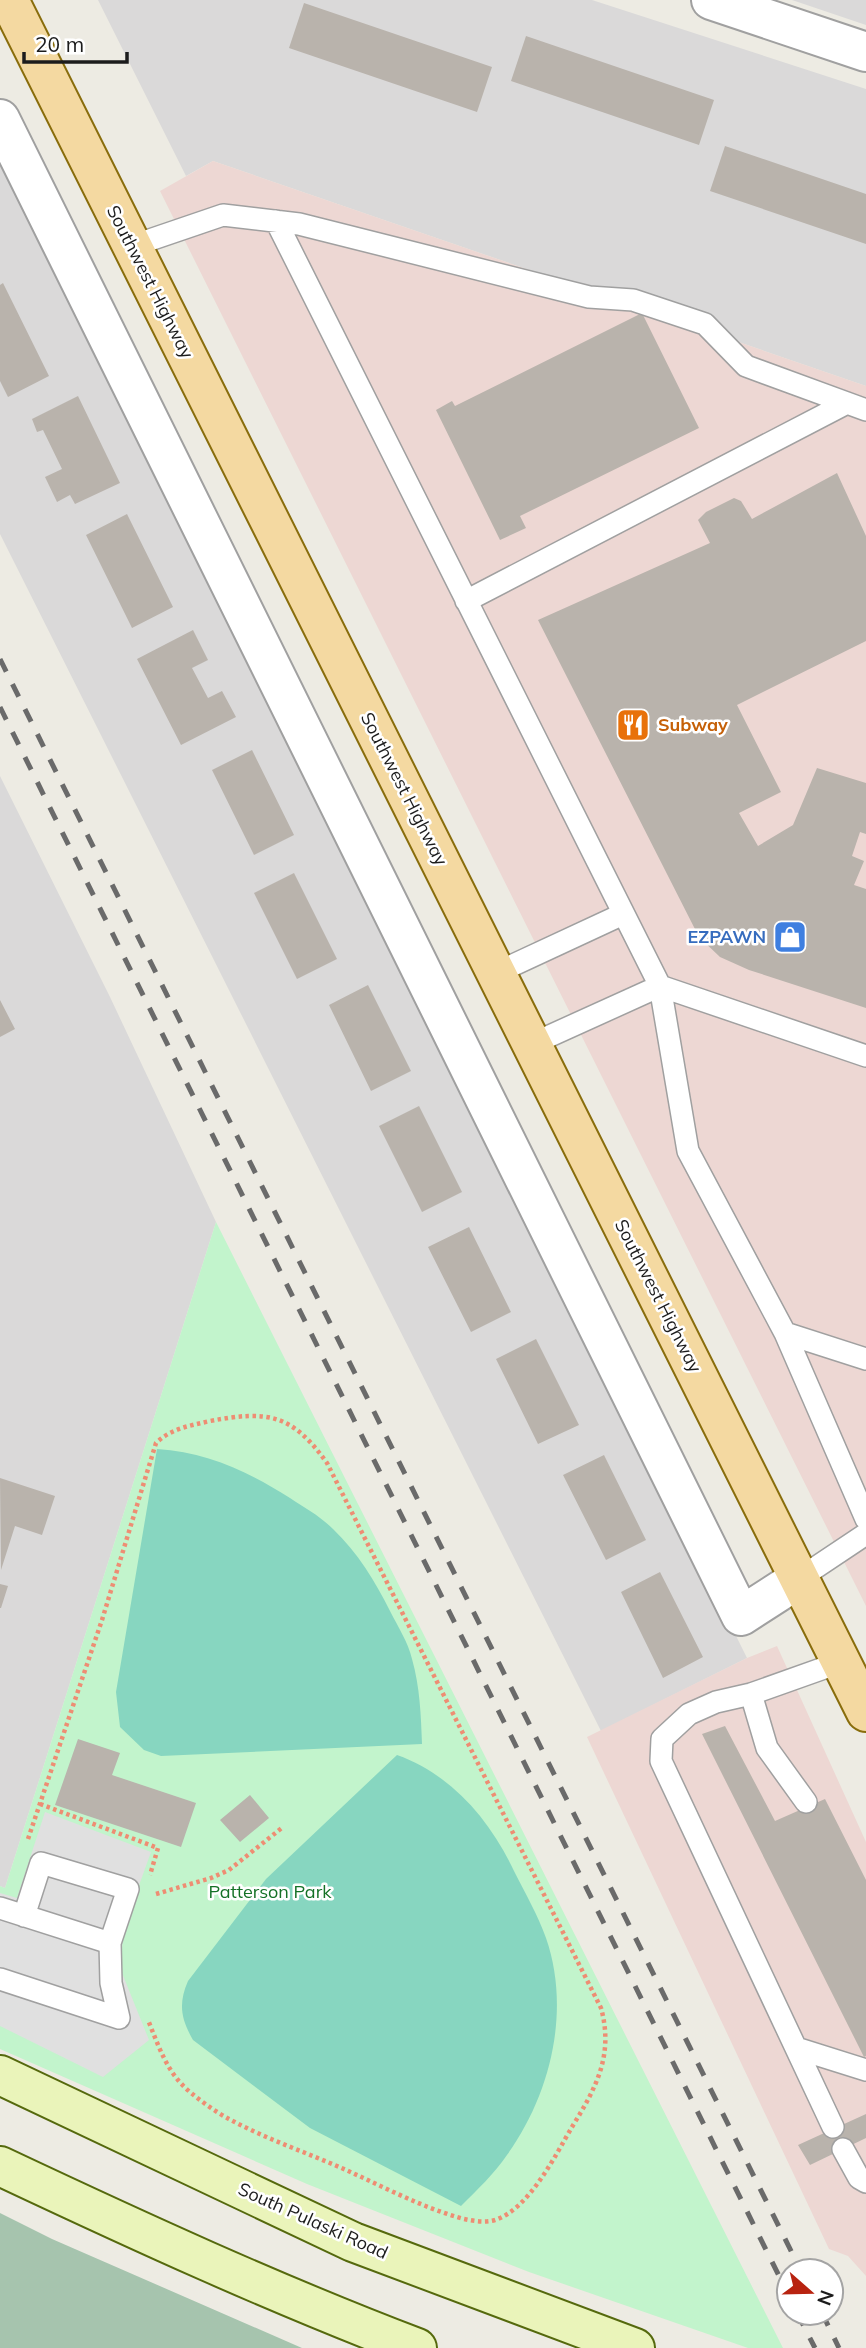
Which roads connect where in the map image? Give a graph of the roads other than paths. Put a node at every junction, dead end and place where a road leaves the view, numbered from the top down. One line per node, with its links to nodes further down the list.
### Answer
1 (9, 0): 6 (main road, Southwest Highway)
2 (711, 0): 3 (street)
3 (866, 52)
4 (0, 119): 18 (street)
5 (276, 221): 6 (lane); 7 (lane); 8 (lane)
6 (132, 246): 10 (main road, Southwest Highway)
7 (857, 406): 8 (lane)
8 (466, 601): 9 (lane)
9 (624, 914): 10 (lane); 11 (lane)
10 (496, 973): 12 (main road, Southwest Highway)
11 (660, 986): 12 (lane); 13 (lane); 14 (lane)
12 (532, 1044): 18 (main road, Southwest Highway)
13 (866, 1056)
14 (785, 1332): 15 (lane); 16 (lane)
15 (866, 1359)
16 (866, 1519)
17 (866, 1534): 18 (lane)
18 (800, 1578): 19 (main road, Southwest Highway)
19 (841, 1662): 20 (lane); 21 (main road, Southwest Highway)
20 (751, 1694): 22 (lane); 27 (lane)
21 (866, 1712)
22 (806, 1802)
23 (0, 1908): 24 (lane)
24 (24, 1916): 25 (lane); 25 (lane)
25 (110, 1943): 26 (lane)
26 (0, 1979)
27 (796, 2048): 28 (lane); 30 (lane)
28 (866, 2070)
29 (0, 2075): 35 (main road, South Pulaski Road)
30 (832, 2127)
31 (843, 2149): 33 (lane)
32 (0, 2166): 34 (main road)
33 (866, 2182)
34 (417, 2348)
35 (635, 2348)

